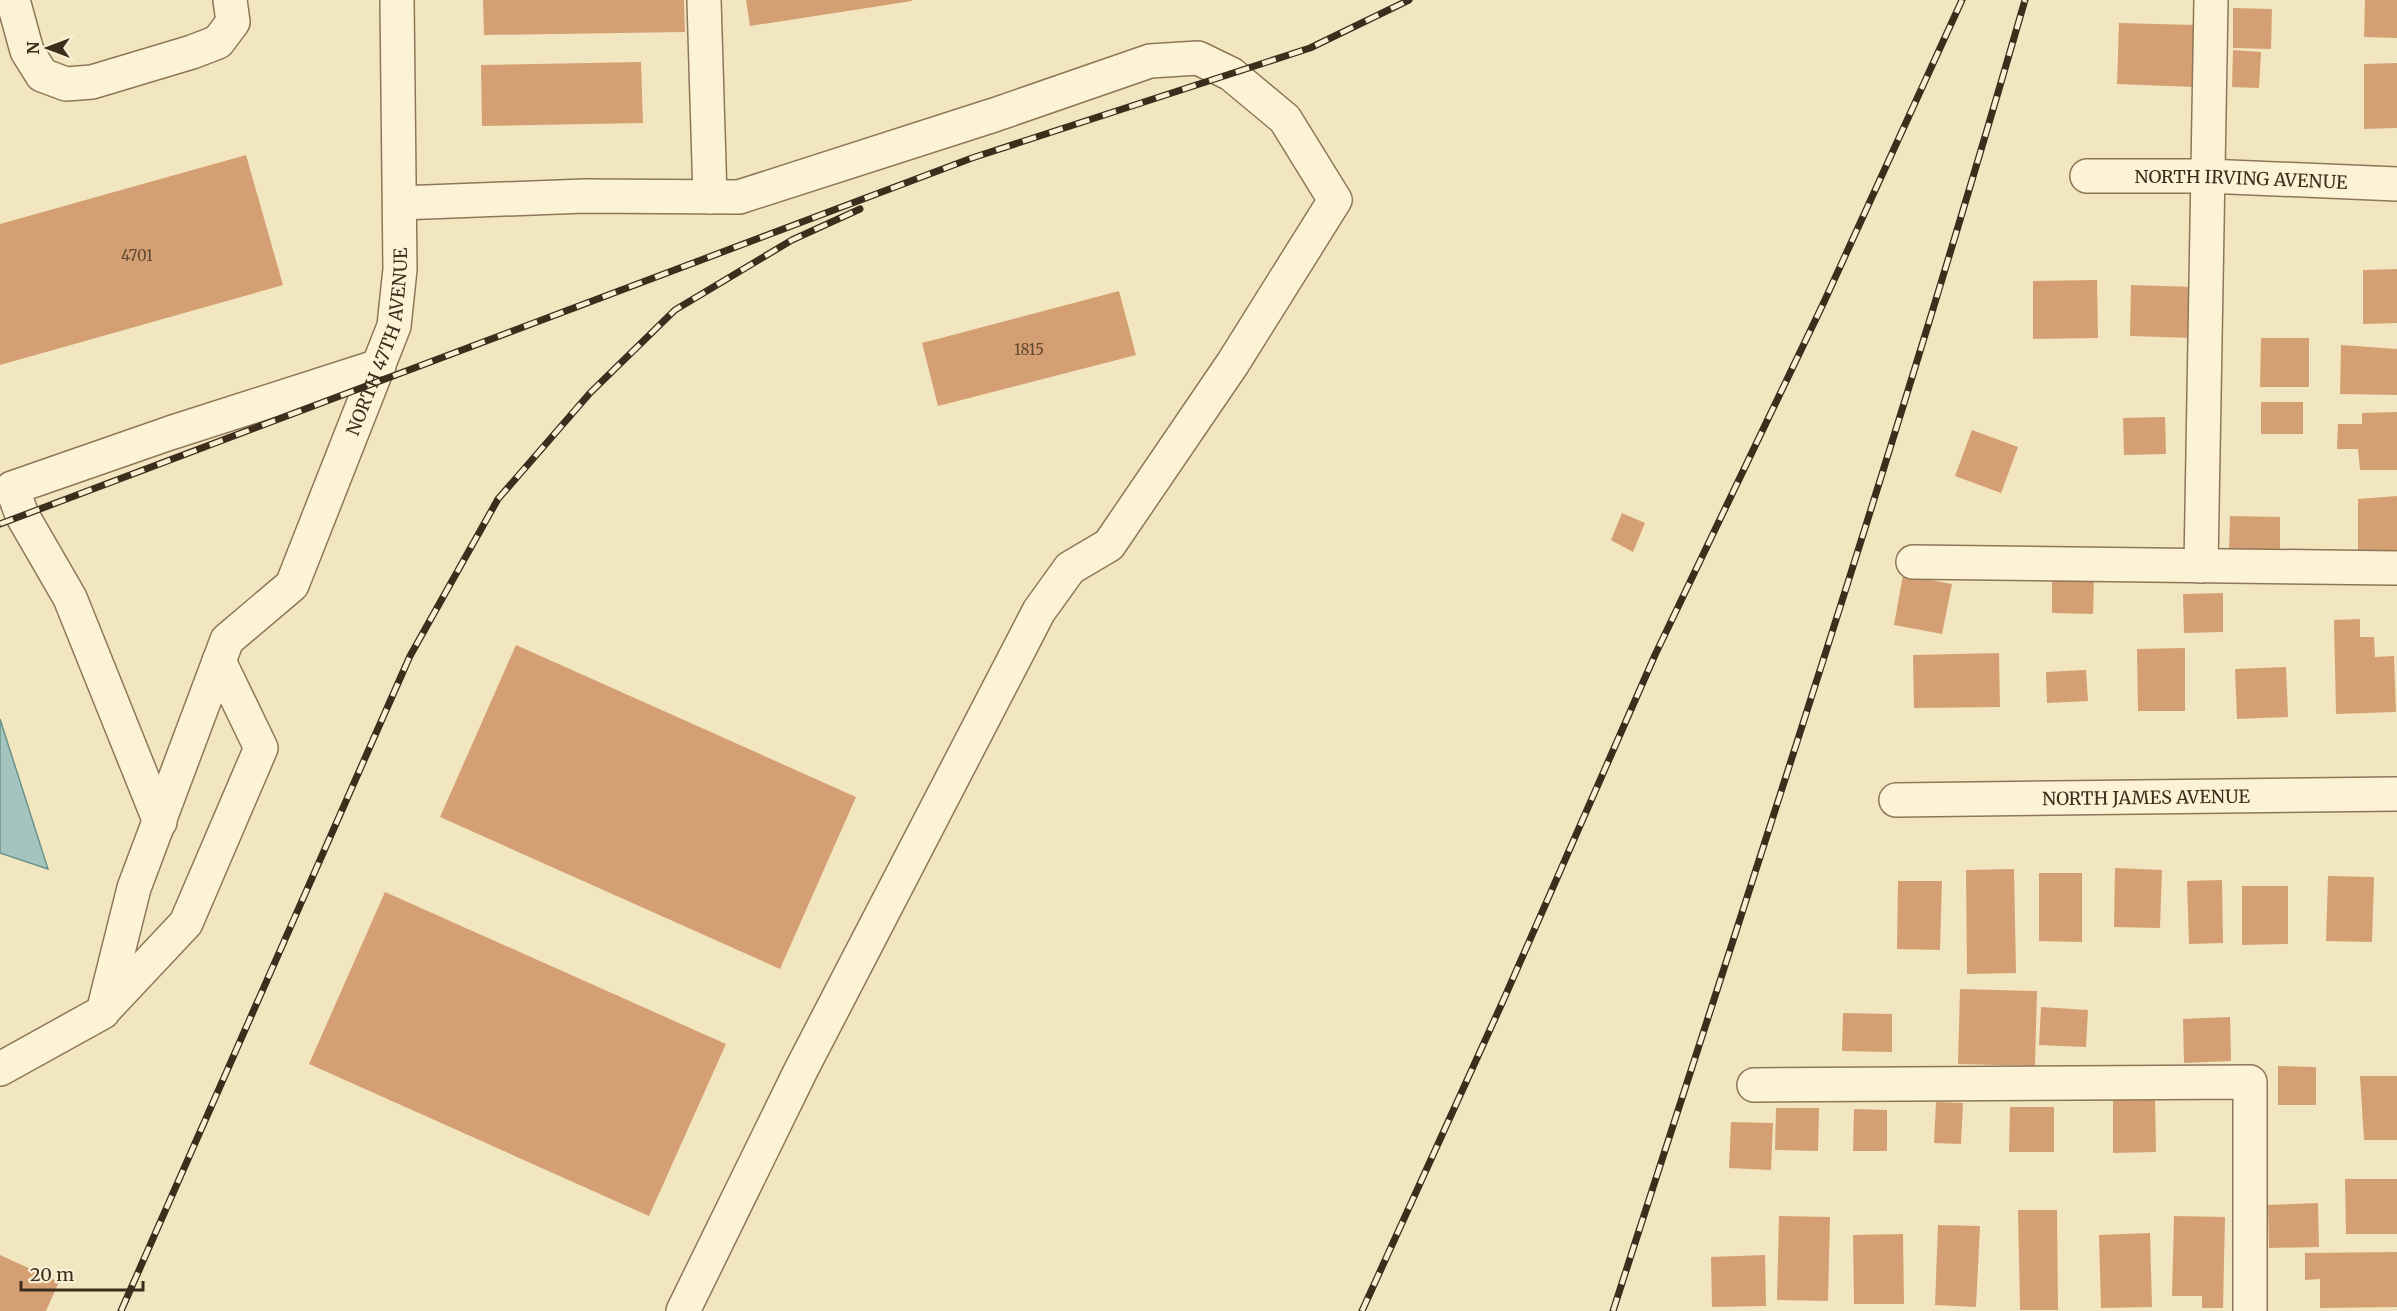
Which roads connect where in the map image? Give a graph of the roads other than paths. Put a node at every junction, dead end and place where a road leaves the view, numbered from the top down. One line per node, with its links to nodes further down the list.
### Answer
1 (13, 0): 2 (street)
2 (230, 0)
3 (397, 0): 10 (street, NORTH 47TH AVENUE)
4 (704, 0): 9 (street)
5 (2211, 0): 7 (street)
6 (2087, 176): 7 (street, NORTH IRVING AVENUE)
7 (2206, 176): 8 (street, NORTH IRVING AVENUE); 14 (street)
8 (2397, 184)
9 (710, 197): 10 (street); 23 (street)
10 (400, 203): 11 (street, NORTH 47TH AVENUE)
11 (379, 366): 12 (street); 16 (street, NORTH 47TH AVENUE)
12 (6, 488): 19 (street)
13 (1913, 562): 14 (street)
14 (2201, 566): 15 (street)
15 (2397, 568)
16 (223, 650): 19 (street); 20 (street)
17 (2397, 795): 18 (street, NORTH JAMES AVENUE)
18 (1896, 800)
19 (159, 822): 20 (street)
20 (102, 1012): 21 (street)
21 (0, 1069)
22 (1754, 1085): 24 (street)
23 (683, 1311)
24 (2250, 1311)

